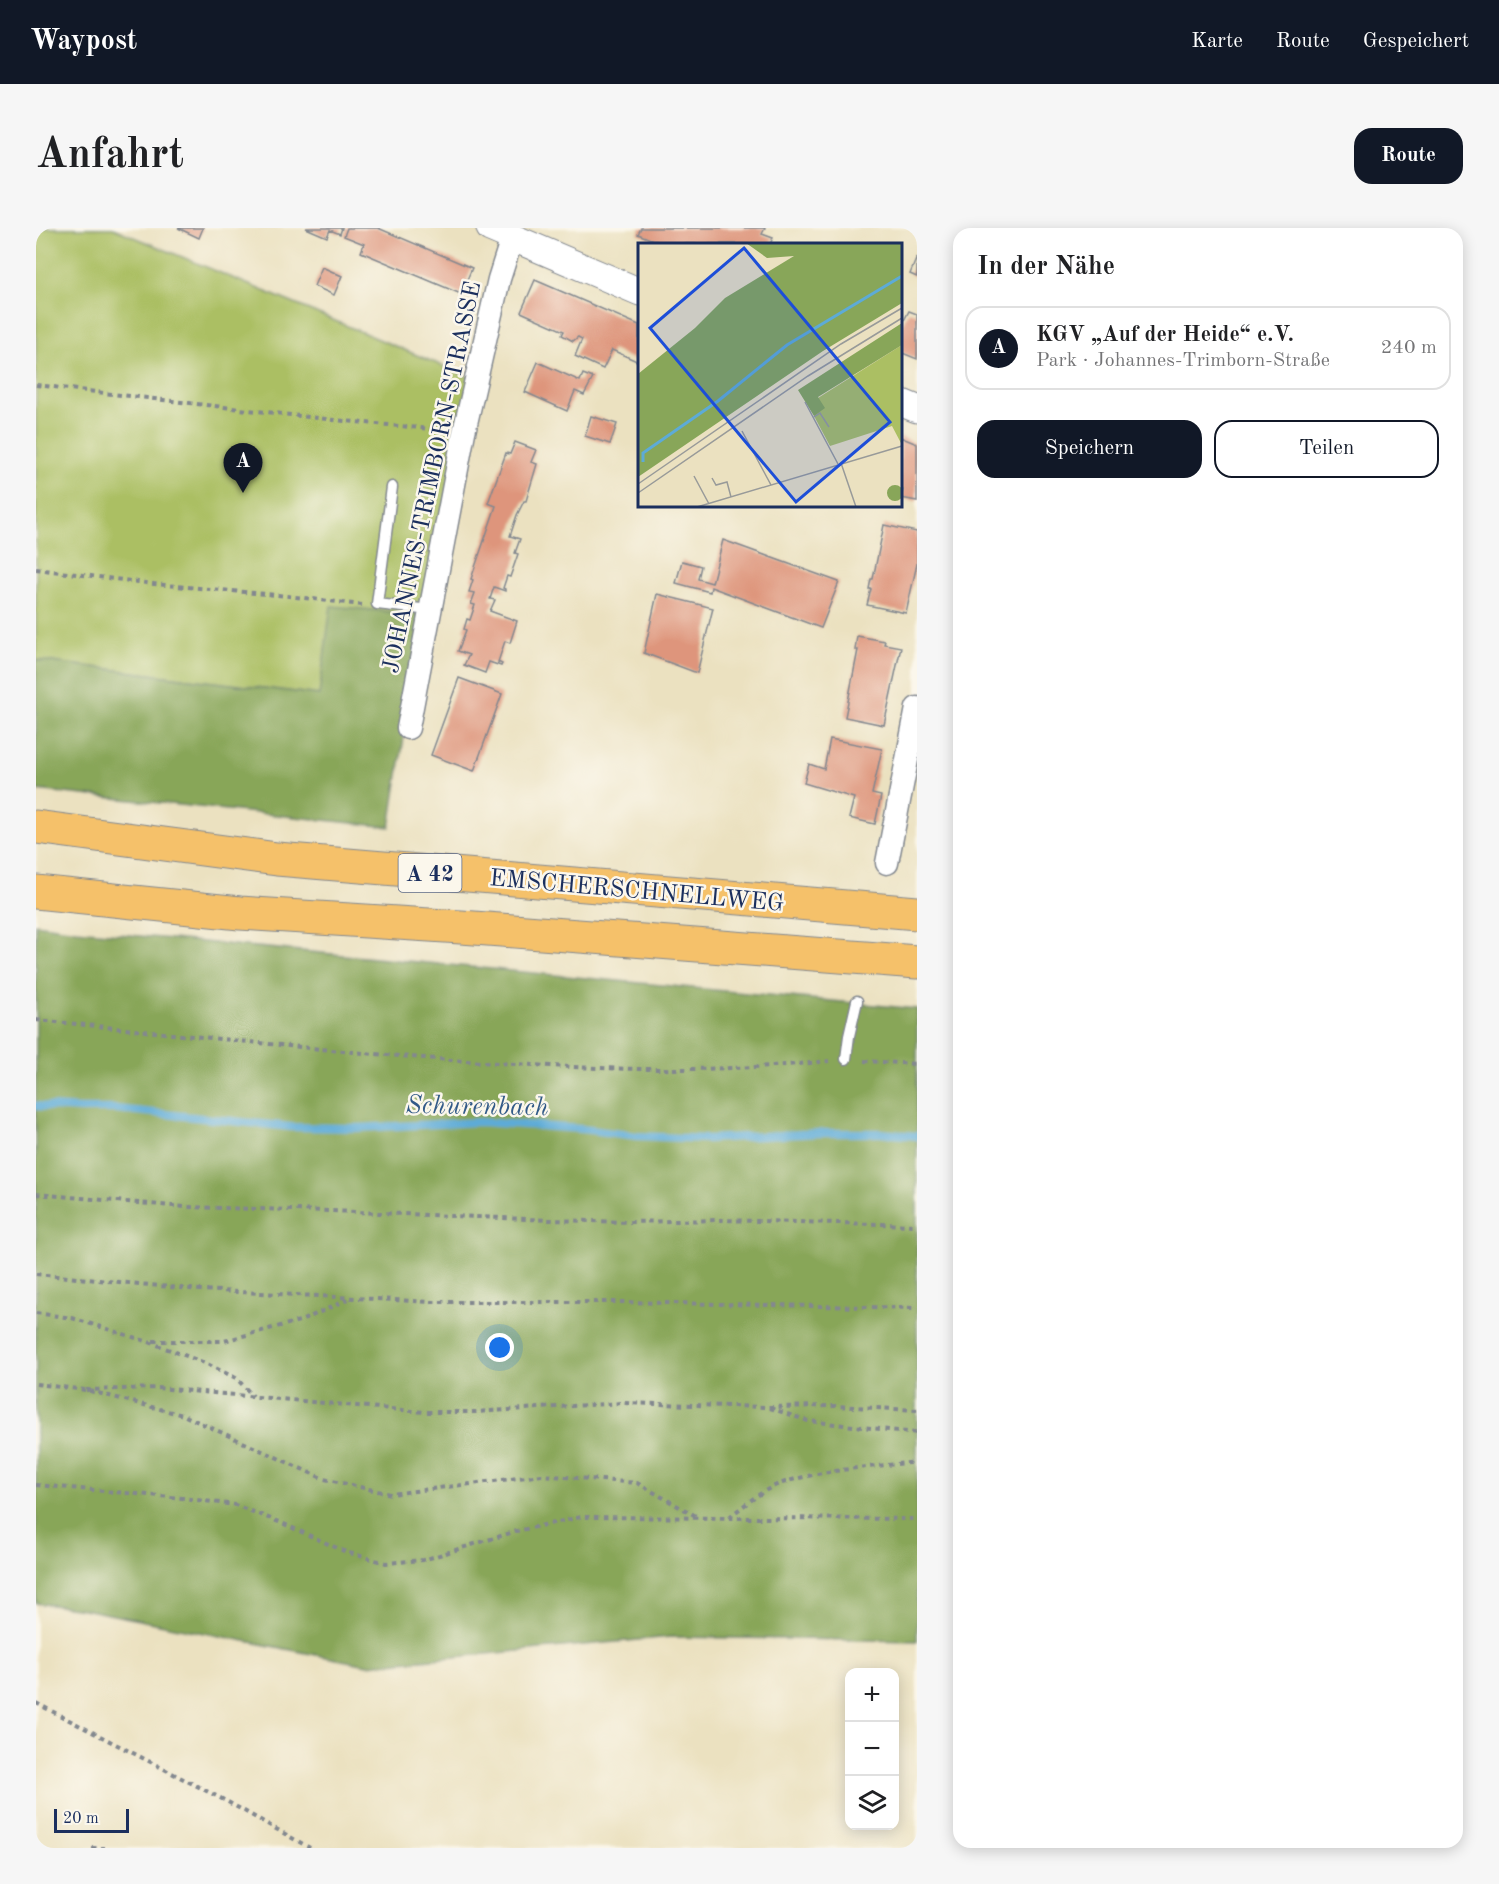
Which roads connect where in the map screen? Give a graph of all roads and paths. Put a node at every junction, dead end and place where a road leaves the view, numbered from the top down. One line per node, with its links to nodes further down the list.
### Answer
1 (497, 231): 2 (street); 6 (street, JOHANNES-TRIMBORN-STRASSE)
2 (638, 292)
3 (36, 385): 6 (path)
4 (902, 403): 5 (street)
5 (917, 409)
6 (464, 432): 10 (street, JOHANNES-TRIMBORN-STRASSE)
7 (392, 487): 9 (lane)
8 (36, 569): 9 (path)
9 (377, 604): 10 (lane)
10 (430, 609): 12 (street, JOHANNES-TRIMBORN-STRASSE)
11 (917, 708): 14 (street)
12 (408, 728)
13 (36, 827): 16 (highway, EMSCHERSCHNELLWEG / A 42)
14 (887, 864)
15 (36, 892): 17 (highway, EMSCHERSCHNELLWEG / A 42)
16 (917, 913)
17 (917, 962)
18 (857, 1001): 20 (lane)
19 (36, 1020): 20 (path)
20 (846, 1059): 21 (path)
21 (917, 1064)
22 (36, 1194): 23 (path)
23 (917, 1225)
24 (36, 1274): 25 (path)
25 (351, 1297): 26 (path); 28 (path)
26 (917, 1308)
27 (36, 1313): 28 (path)
28 (149, 1342): 31 (path)
29 (36, 1384): 30 (path)
30 (86, 1390): 31 (path); 37 (path)
31 (253, 1397): 32 (path)
32 (767, 1407): 33 (path); 34 (path)
33 (917, 1410)
34 (917, 1432)
35 (917, 1462): 38 (path)
36 (36, 1485): 37 (path)
37 (699, 1517): 38 (path)
38 (728, 1518): 39 (path)
39 (917, 1519)
40 (36, 1702): 43 (path)
41 (92, 1848): 42 (path)
42 (105, 1848)
43 (310, 1848)

